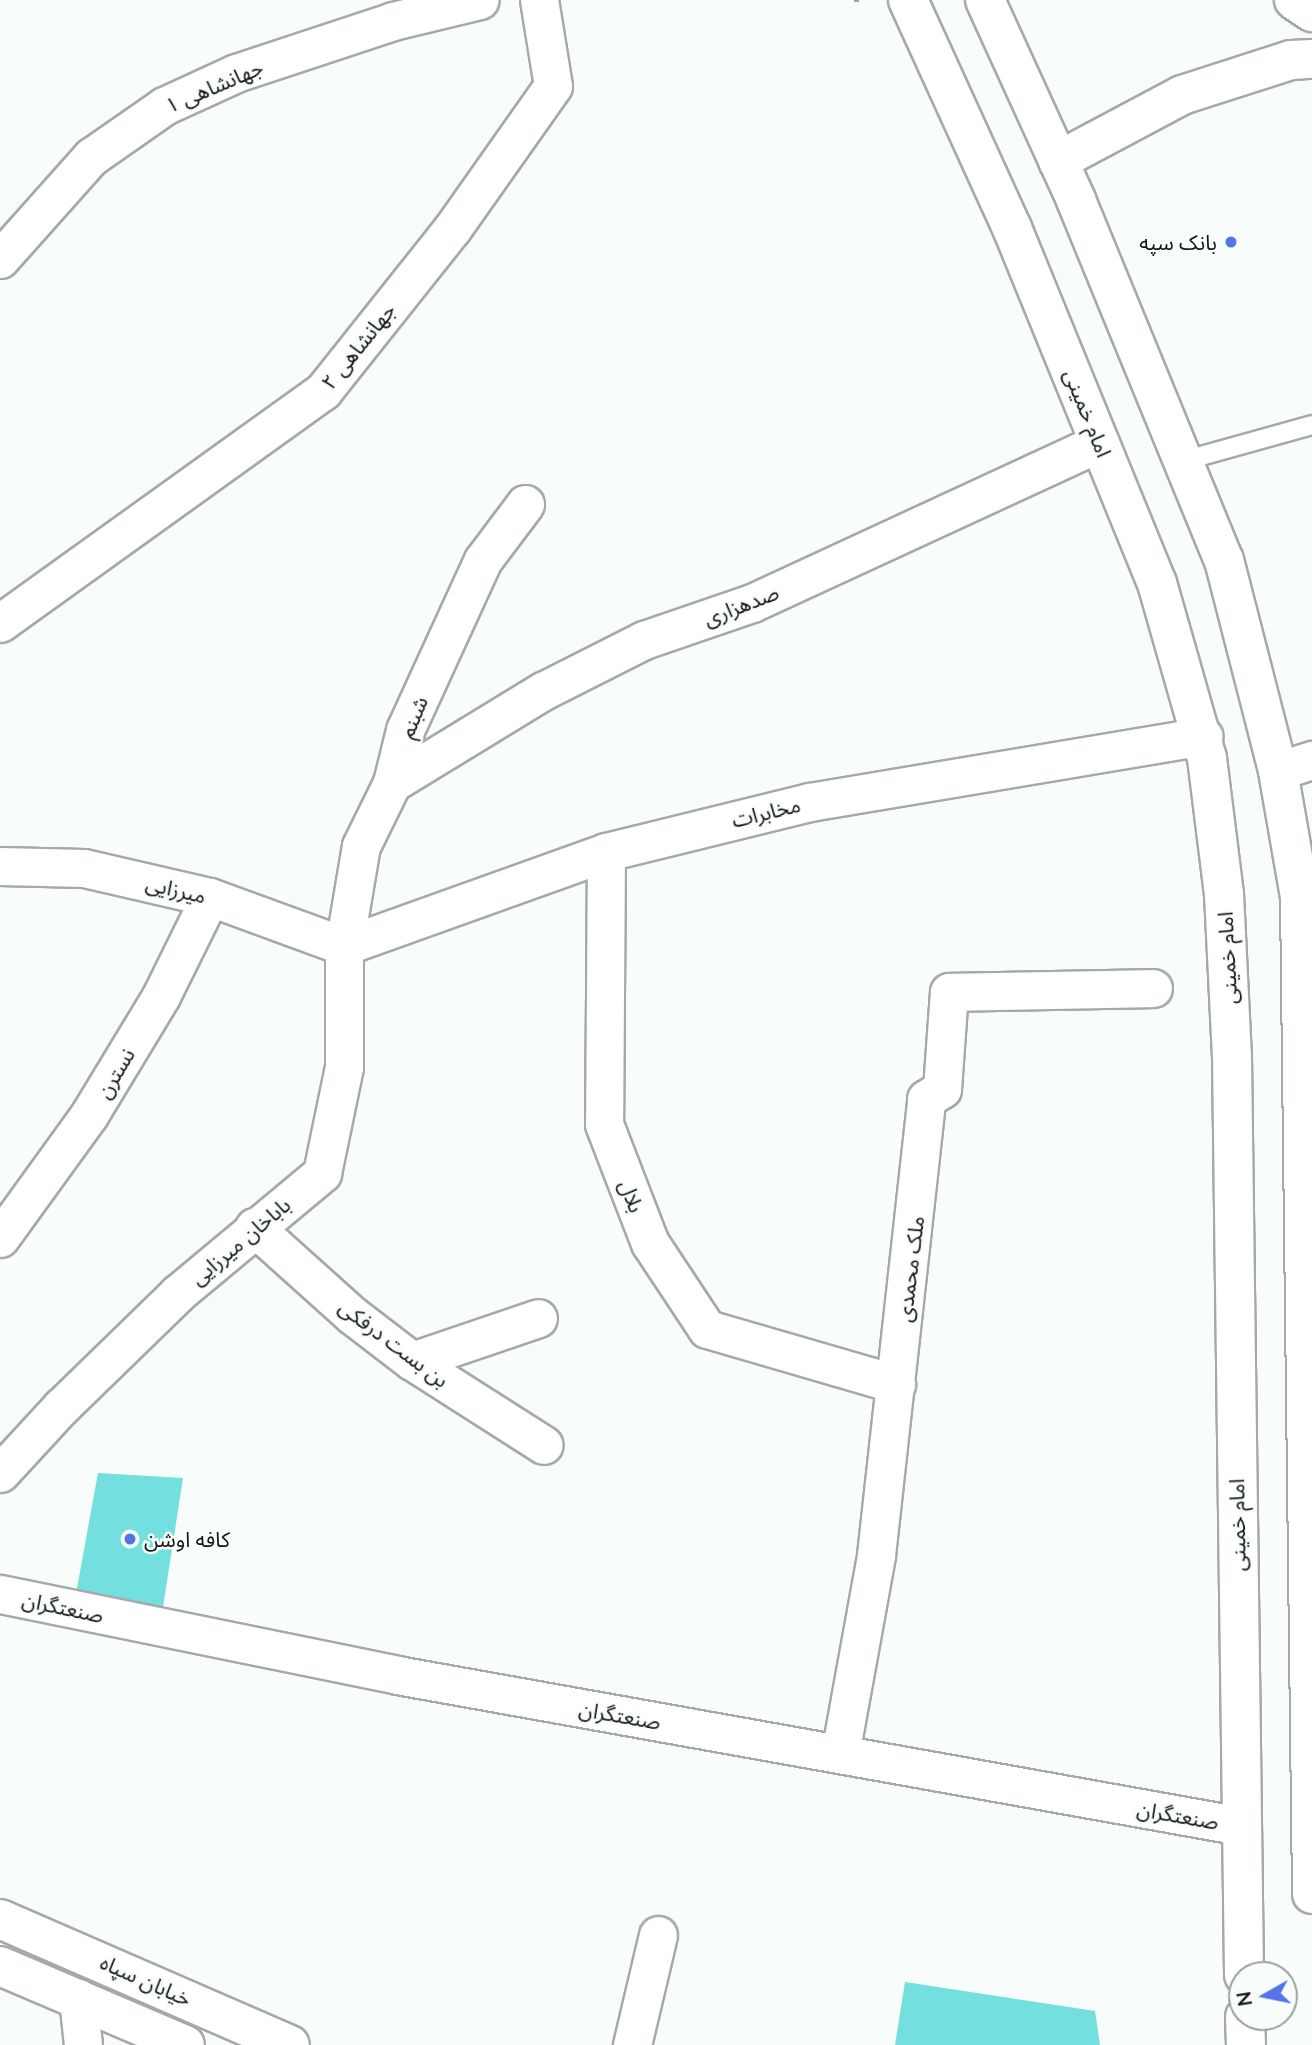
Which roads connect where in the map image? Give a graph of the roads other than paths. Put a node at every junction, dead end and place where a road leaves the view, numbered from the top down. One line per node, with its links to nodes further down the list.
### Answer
1 (480, 0): 9 (street, جهانشاهی ۱)
2 (539, 0): 14 (street, جهانشاهی ۲)
3 (908, 0): 11 (main road, امام خمینی)
4 (985, 0): 8 (main road)
5 (1294, 0): 6 (main road)
6 (1312, 12)
7 (1312, 59): 8 (main road)
8 (1058, 161): 12 (main road)
9 (0, 259)
10 (1312, 425): 12 (lane)
11 (1100, 442): 15 (main road, امام خمینی); 17 (street, صدهزاری)
12 (1183, 461): 16 (main road)
13 (525, 504): 17 (street, شبنم)
14 (0, 623)
15 (1203, 736): 18 (street, مخابرات); 35 (main road, امام خمینی)
16 (1295, 766): 22 (main road)
17 (392, 783): 21 (street, شبنم)
18 (606, 852): 21 (street, مخابرات); 30 (street, بلال)
19 (0, 866): 20 (street, میرزایی)
20 (210, 897): 21 (street, میرزایی); 26 (street, نسترن)
21 (344, 946): 25 (street, باباخان میرزایی)
22 (1307, 964): 24 (main road)
23 (1153, 988): 30 (street, ملک محمدی)
24 (1308, 1089): 27 (main road)
25 (254, 1227): 29 (street, بن بست درفکی); 32 (street, باباخان میرزایی)
26 (0, 1238)
27 (1308, 1303): 36 (main road)
28 (538, 1318): 29 (street)
29 (412, 1361): 31 (street, بن بست درفکی)
30 (896, 1384): 34 (street, ملک محمدی)
31 (544, 1445)
32 (0, 1473)
33 (0, 1594): 34 (street, صنعتگران)
34 (840, 1754): 35 (street, صنعتگران)
35 (1241, 1826): 39 (main road, امام خمینی)
36 (1312, 1894)
37 (0, 1919): 44 (main road, خیابان سپاه)
38 (658, 1935): 45 (street)
39 (1244, 1961)
40 (0, 1966): 41 (main road, خیابان سپاه)
41 (78, 1998): 42 (street); 43 (main road, خیابان سپاه)
42 (83, 2045)
43 (185, 2045)
44 (290, 2045)
45 (632, 2045)

